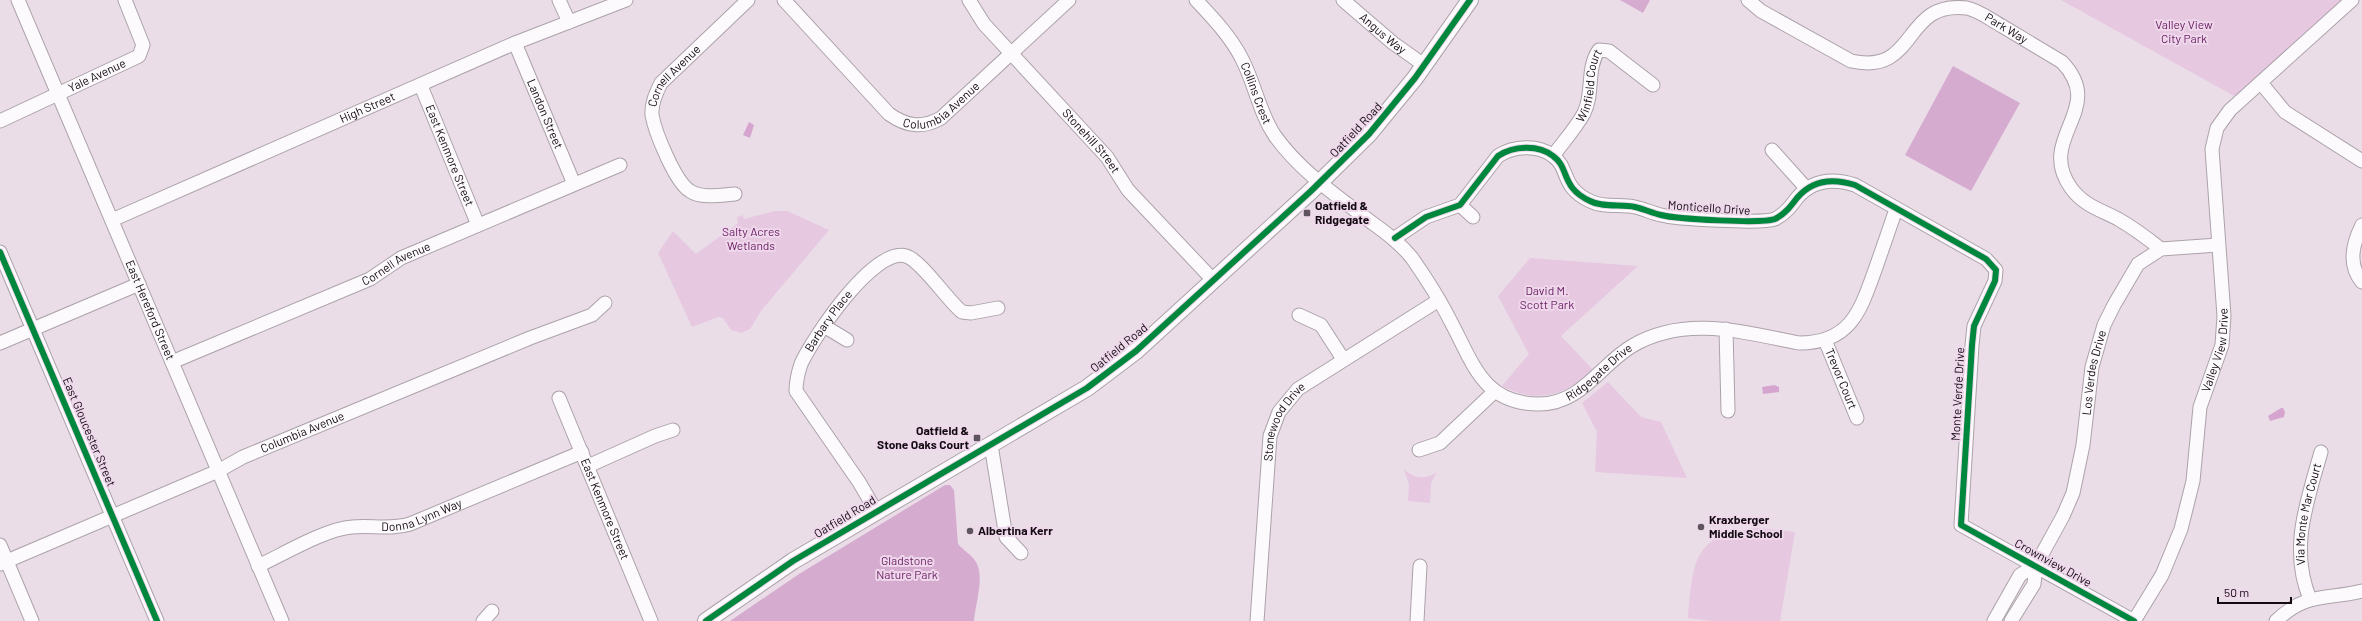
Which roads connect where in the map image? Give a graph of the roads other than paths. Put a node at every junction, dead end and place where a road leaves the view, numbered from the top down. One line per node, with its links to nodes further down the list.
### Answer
1 (18, 0): 21 (street, East Hereford Street)
2 (125, 0): 21 (street, Yale Avenue)
3 (558, 0): 14 (street)
4 (626, 0): 14 (street, High Street)
5 (748, 0): 30 (street, Cornell Avenue)
6 (784, 0): 16 (street, Columbia Avenue)
7 (970, 0): 16 (street, Stonehill Street)
8 (1069, 0): 16 (street, Columbia Avenue)
9 (1196, 0): 27 (street, Collins Crest)
10 (1343, 0): 17 (street, Angus Way)
11 (1470, 0): 17 (main road, Oatfield Road)
12 (1748, 0): 39 (street, Park Way)
13 (2352, 0): 18 (street, Valley View Drive)
14 (568, 22): 15 (street, High Street)
15 (515, 43): 20 (street, High Street); 28 (street, Landon Street)
16 (1011, 53): 42 (street, Stonehill Street)
17 (1424, 65): 27 (main road, Oatfield Road)
18 (2262, 83): 25 (street); 38 (street, Valley View Drive)
19 (1653, 85): 24 (street, Winfield Court)
20 (421, 86): 34 (street, High Street); 35 (street, East Kenmore Street)
21 (58, 95): 22 (street, Yale Avenue); 34 (street, East Hereford Street)
22 (0, 121)
23 (1772, 150): 29 (street)
24 (1553, 156): 29 (street, Monticello Drive); 31 (street)
25 (2362, 161)
26 (620, 165): 28 (street, Cornell Avenue)
27 (1320, 182): 37 (street); 42 (main road, Oatfield Road)
28 (574, 184): 35 (street, Cornell Avenue)
29 (1807, 189): 32 (street, Monticello Drive)
30 (735, 194)
31 (1460, 205): 33 (street); 37 (street)
32 (1896, 210): 41 (street, Monticello Drive); 53 (street, Ridgegate Drive)
33 (1474, 218)
34 (112, 220): 44 (street, East Hereford Street)
35 (478, 225): 56 (street, Cornell Avenue)
36 (2362, 225): 43 (street)
37 (1395, 238): 45 (street)
38 (2218, 245): 39 (street, Los Verdes Drive); 90 (street, Valley View Drive)
39 (2161, 249): 74 (street, Los Verdes Drive)
40 (0, 252): 50 (street, East Gloucester Street)
41 (1996, 270): 70 (street, Monte Verde Drive)
42 (1214, 281): 62 (main road, Oatfield Road)
43 (2362, 282)
44 (139, 284): 50 (street); 56 (street, East Hereford Street)
45 (1439, 300): 55 (street, Stonewood Drive); 57 (street)
46 (604, 303): 67 (street, Columbia Avenue)
47 (998, 308): 49 (street, Barbary Place)
48 (1299, 315): 55 (street)
49 (824, 326): 52 (street); 68 (street, Barbary Place)
50 (33, 329): 54 (street); 69 (street, East Gloucester Street)
51 (1726, 329): 53 (street, Ridgegate Drive); 57 (street, Ridgegate Drive); 59 (street)
52 (847, 340)
53 (1825, 340): 60 (street, Trevor Court)
54 (0, 343)
55 (1343, 359): 86 (street, Stonewood Drive)
56 (172, 362): 67 (street, East Hereford Street)
57 (1494, 392): 63 (street)
58 (559, 398): 64 (street, East Kenmore Street)
59 (1728, 411)
60 (1857, 418)
61 (673, 430): 66 (street)
62 (991, 445): 68 (main road, Oatfield Road); 72 (street)
63 (1420, 450)
64 (582, 452): 66 (street, East Kenmore Street); 75 (street, Donna Lynn Way)
65 (2321, 452): 78 (street, Via Monte Mar Court)
66 (588, 466): 84 (street, East Kenmore Street)
67 (218, 471): 69 (street, Columbia Avenue); 75 (street, East Hereford Street)
68 (876, 511): 85 (main road, Oatfield Road)
69 (112, 516): 73 (street, Columbia Avenue); 81 (street, East Gloucester Street)
70 (1961, 525): 74 (street, Crownview Drive)
71 (0, 545): 73 (street)
72 (1021, 553)
73 (3, 562): 80 (street)
74 (2036, 565): 88 (street, Los Verdes Drive); 89 (street, Los Verdes Drive); 90 (street, Crownview Drive)
75 (258, 566): 82 (street, East Hereford Street)
76 (1420, 566): 87 (street)
77 (2362, 591): 78 (street)
78 (2310, 599): 91 (street)
79 (492, 611): 83 (street)
80 (32, 621)
81 (157, 621)
82 (282, 621)
83 (483, 621)
84 (651, 621)
85 (706, 621)
86 (1257, 621)
87 (1417, 621)
88 (1994, 621)
89 (2011, 621)
90 (2134, 621)
91 (2276, 621)

